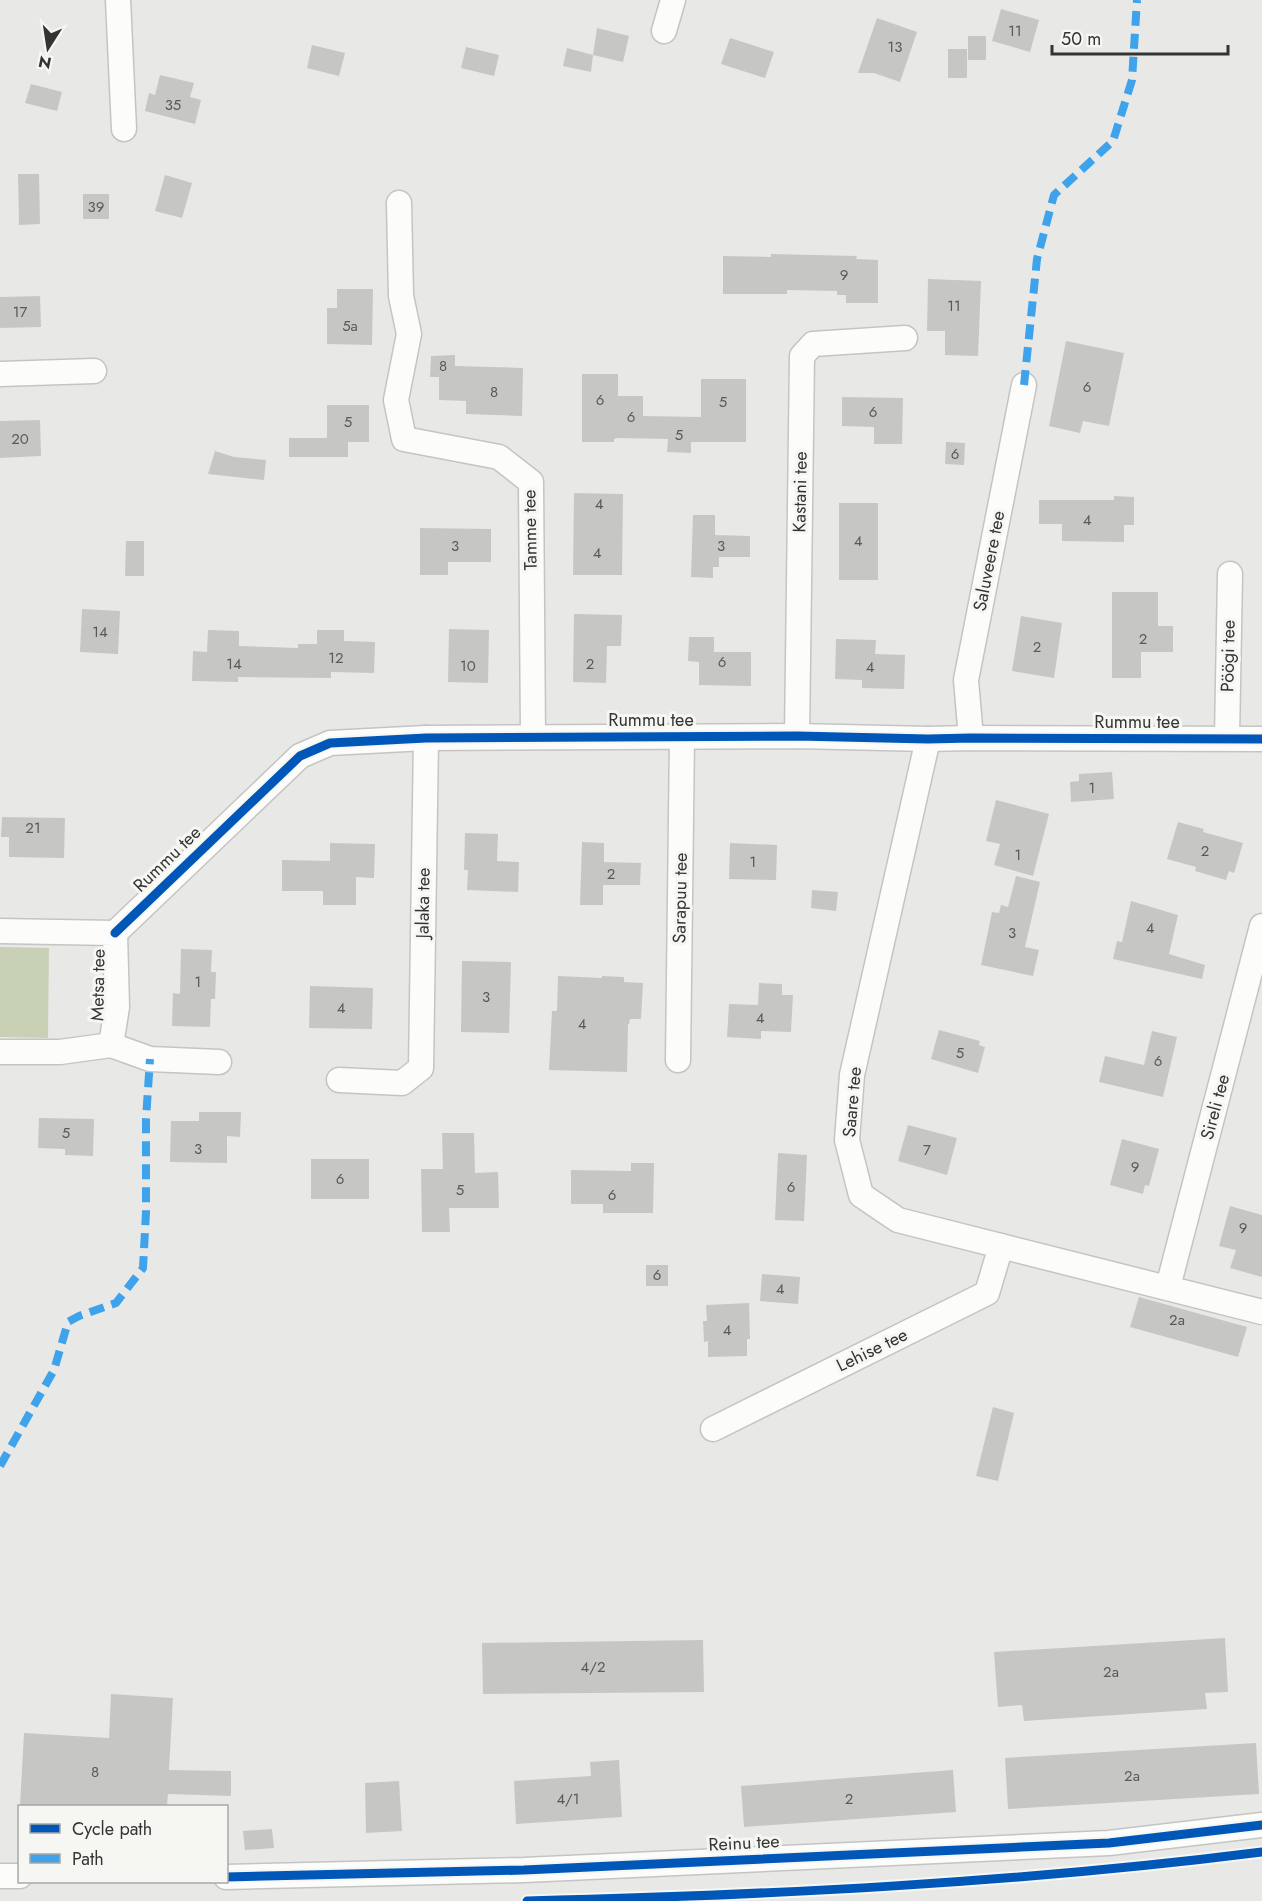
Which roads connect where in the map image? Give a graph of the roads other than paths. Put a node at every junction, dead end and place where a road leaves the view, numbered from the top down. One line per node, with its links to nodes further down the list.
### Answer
1 (118, 0): 4 (street)
2 (673, 0): 3 (street)
3 (664, 31)
4 (124, 129)
5 (399, 203): 11 (street, Tamme tee)
6 (904, 338): 13 (street, Kastani tee)
7 (94, 371): 8 (street)
8 (0, 374)
9 (1024, 385): 15 (street, Saluveere tee)
10 (1230, 574): 16 (street, Pöögi tee)
11 (532, 736): 12 (street, Rummu tee); 14 (street, Rummu tee)
12 (682, 736): 13 (street, Rummu tee); 24 (street, Sarapuu tee)
13 (796, 736): 18 (street, Rummu tee)
14 (426, 738): 21 (street, Rummu tee); 26 (street, Jalaka tee)
15 (971, 738): 16 (street, Rummu tee); 18 (street, Rummu tee)
16 (1227, 738): 17 (street, Rummu tee)
17 (1262, 739)
18 (928, 740): 27 (street, Saare tee)
19 (1262, 926): 28 (street, Sireli tee)
20 (0, 931): 21 (street, Metsa tee)
21 (115, 933): 22 (street, Metsa tee)
22 (111, 1045): 23 (street, Metsa tee); 25 (street)
23 (0, 1052)
24 (678, 1060)
25 (219, 1062)
26 (339, 1080)
27 (1001, 1246): 28 (street, Saare tee); 30 (street, Lehise tee)
28 (1168, 1287): 29 (street, Saare tee)
29 (1262, 1312)
30 (713, 1429)
31 (1262, 1825): 34 (street, Reinu tee)
32 (0, 1876): 33 (street)
33 (18, 1876)
34 (228, 1876)

